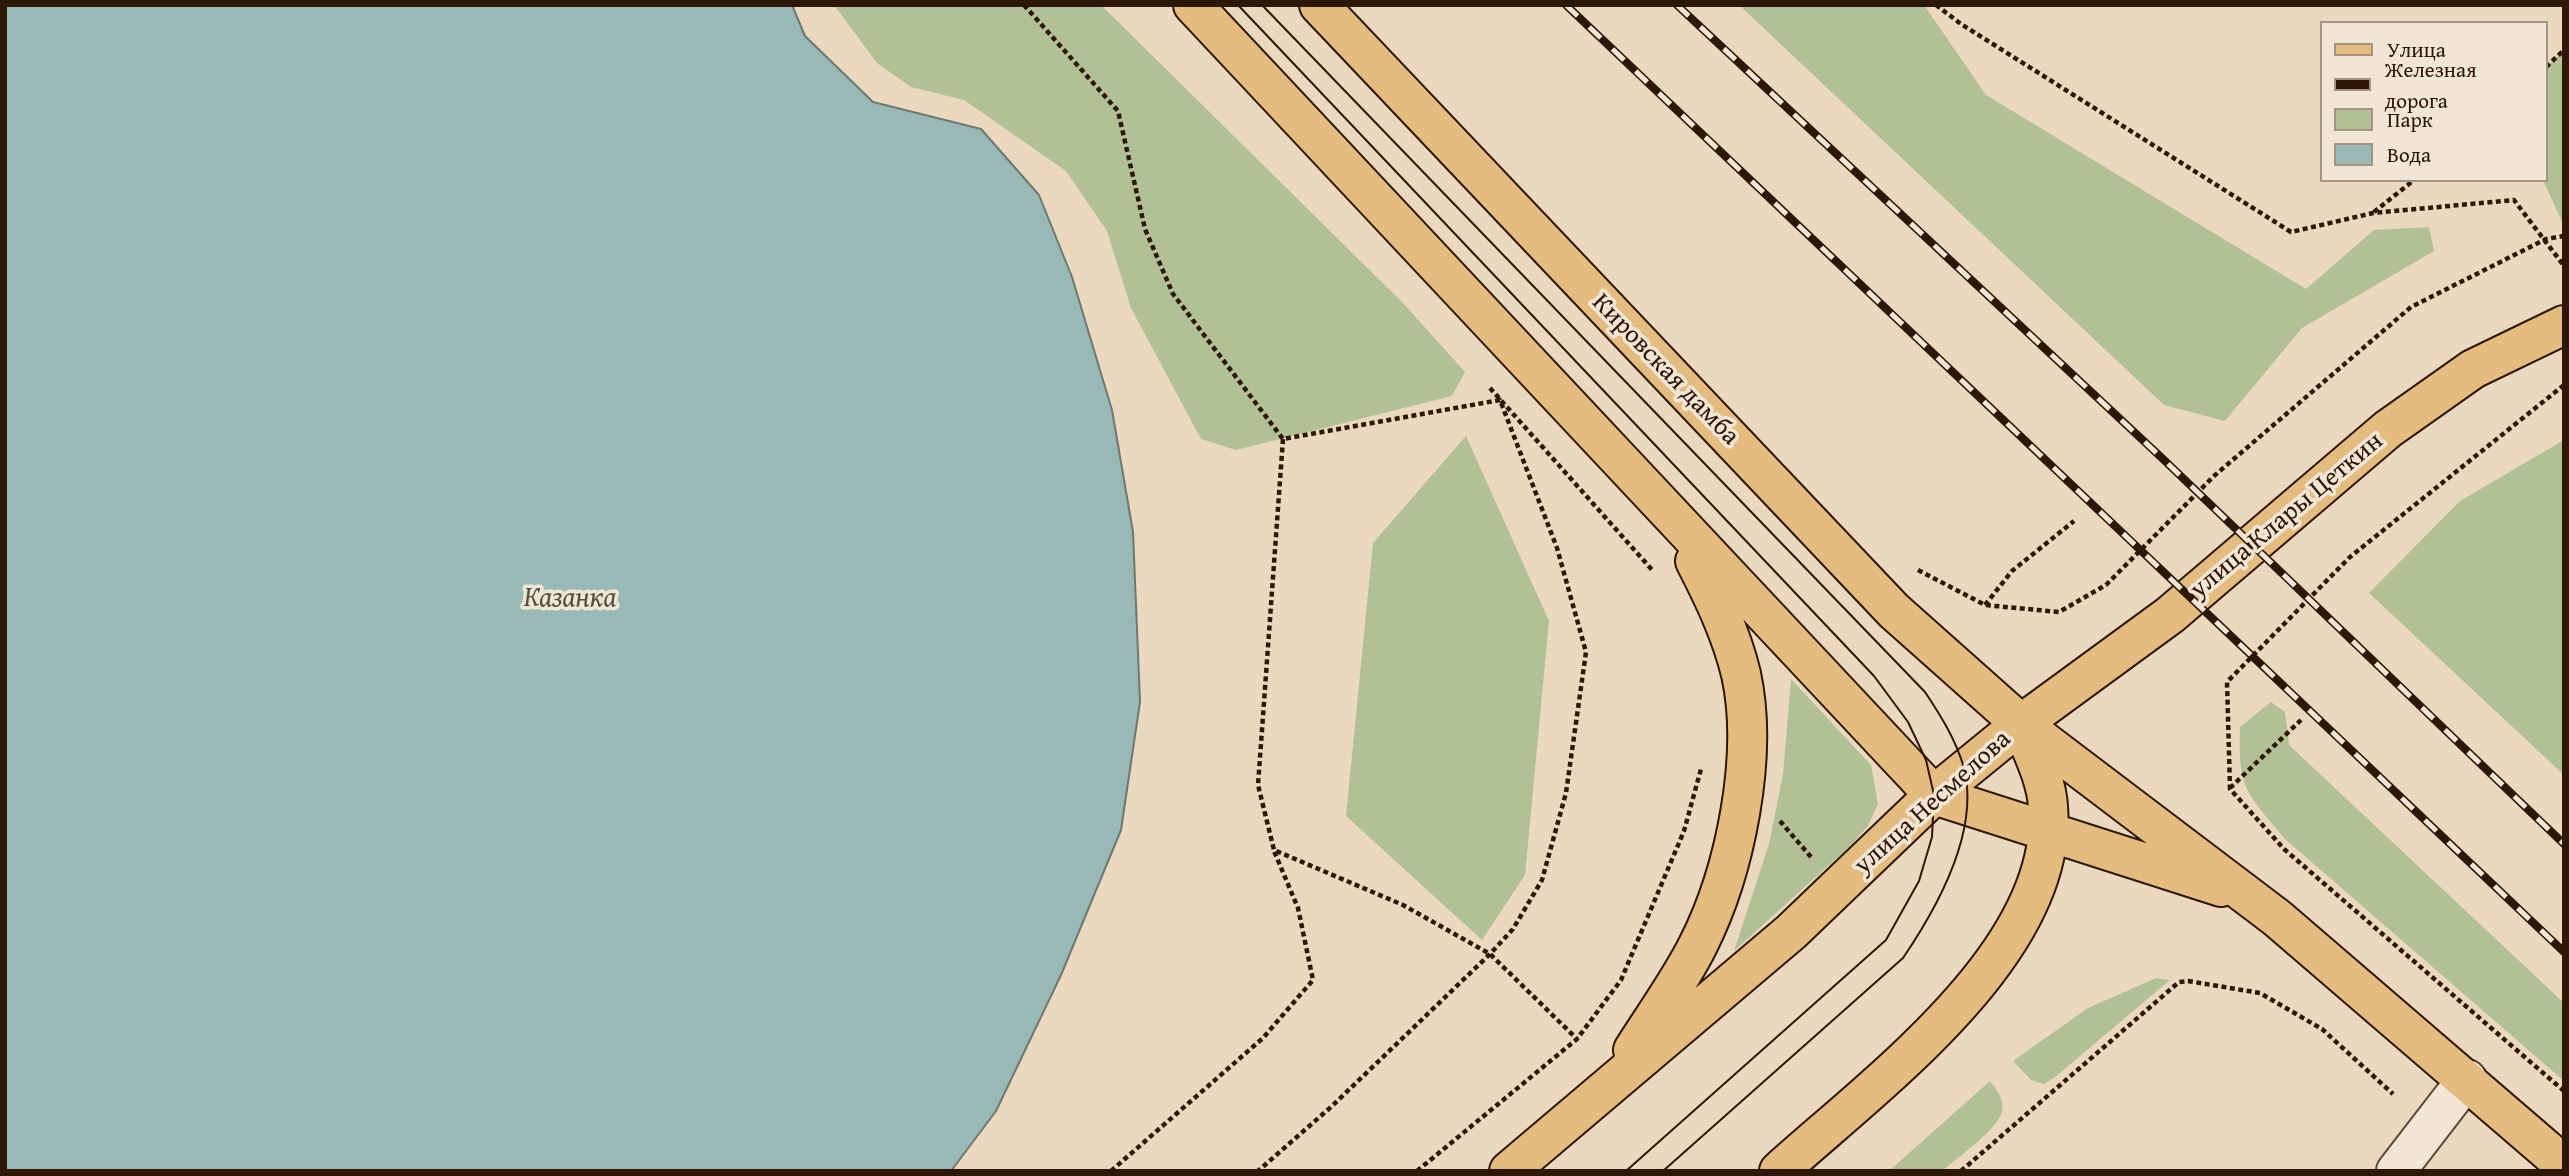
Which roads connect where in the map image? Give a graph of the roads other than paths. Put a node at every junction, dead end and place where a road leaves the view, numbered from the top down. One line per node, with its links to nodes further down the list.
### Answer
1 (1193, 5): 4 (main road)
2 (1319, 5): 5 (main road, Кировская дамба)
3 (2564, 325): 5 (main road, улица Клары Цеткин)
4 (1674, 522): 6 (main road); 9 (main road, улица Несмелова)
5 (2021, 724): 6 (main road, улица Несмелова); 7 (main road, улица Несмелова); 8 (main road, Кировская дамба)
6 (1934, 795): 7 (main road); 9 (main road, улица Несмелова)
7 (2048, 834): 8 (main road); 13 (main road, улица Несмелова)
8 (2245, 894): 10 (main road, Кировская дамба)
9 (1615, 1079): 12 (main road, улица Несмелова)
10 (2467, 1079): 11 (main road, Кировская дамба); 14 (lane)
11 (2564, 1165)
12 (1509, 1171)
13 (1779, 1171)
14 (2396, 1171)

